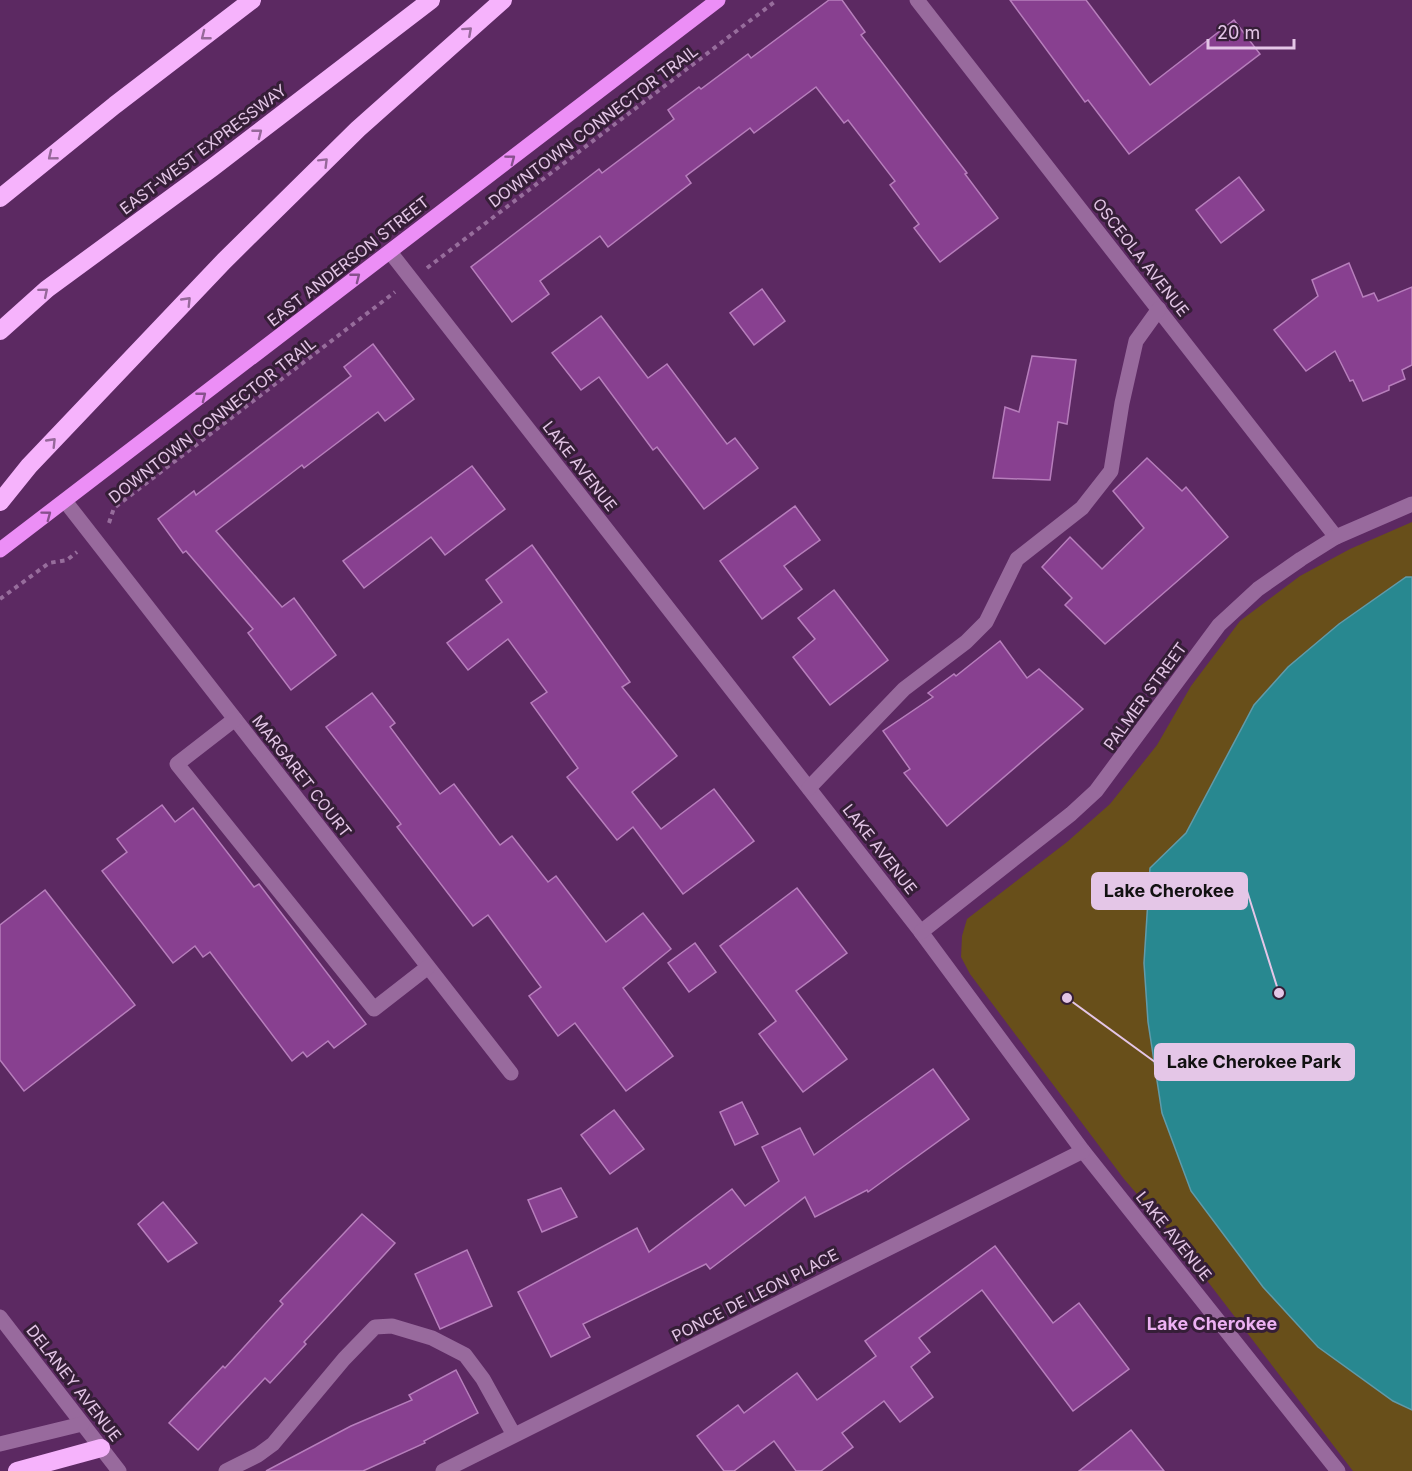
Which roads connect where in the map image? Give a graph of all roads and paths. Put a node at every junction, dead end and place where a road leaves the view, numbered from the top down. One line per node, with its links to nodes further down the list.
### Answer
1 (252, 0): 7 (highway, one-way to 7)
2 (431, 0): 12 (highway, EAST-WEST EXPRESSWAY, one-way to 2)
3 (503, 0): 14 (highway, one-way to 3)
4 (718, 0): 8 (main road, EAST ANDERSON STREET, one-way to 4)
5 (777, 0): 9 (path, DOWNTOWN CONNECTOR TRAIL)
6 (917, 0): 11 (street, OSCEOLA AVENUE)
7 (0, 198)
8 (390, 252): 13 (main road, EAST ANDERSON STREET, one-way to 8); 22 (street, LAKE AVENUE)
9 (423, 271)
10 (397, 291): 16 (path, DOWNTOWN CONNECTOR TRAIL)
11 (1158, 309): 17 (street, OSCEOLA AVENUE); 22 (street)
12 (0, 331)
13 (65, 501): 18 (main road, EAST ANDERSON STREET, one-way to 13); 21 (street, MARGARET COURT)
14 (0, 502)
15 (1412, 504): 17 (street, PALMER STREET)
16 (107, 528)
17 (1336, 537): 23 (street, PALMER STREET)
18 (0, 550)
19 (68, 560): 20 (path)
20 (0, 599)
21 (235, 719): 24 (street, MARGARET COURT); 24 (street)
22 (809, 788): 23 (street, LAKE AVENUE)
23 (921, 932): 26 (street, LAKE AVENUE)
24 (428, 967): 25 (street, MARGARET COURT)
25 (511, 1073)
26 (1083, 1151): 29 (street, PONCE DE LEON PLACE); 36 (street, LAKE AVENUE)
27 (0, 1317): 28 (street, DELANEY AVENUE)
28 (82, 1424): 30 (street); 31 (street, DELANEY AVENUE)
29 (514, 1435): 34 (street); 35 (street, PONCE DE LEON PLACE)
30 (0, 1444)
31 (101, 1448): 32 (highway); 33 (street, DELANEY AVENUE)
32 (17, 1471)
33 (119, 1471)
34 (226, 1471)
35 (443, 1471)
36 (1338, 1471)

